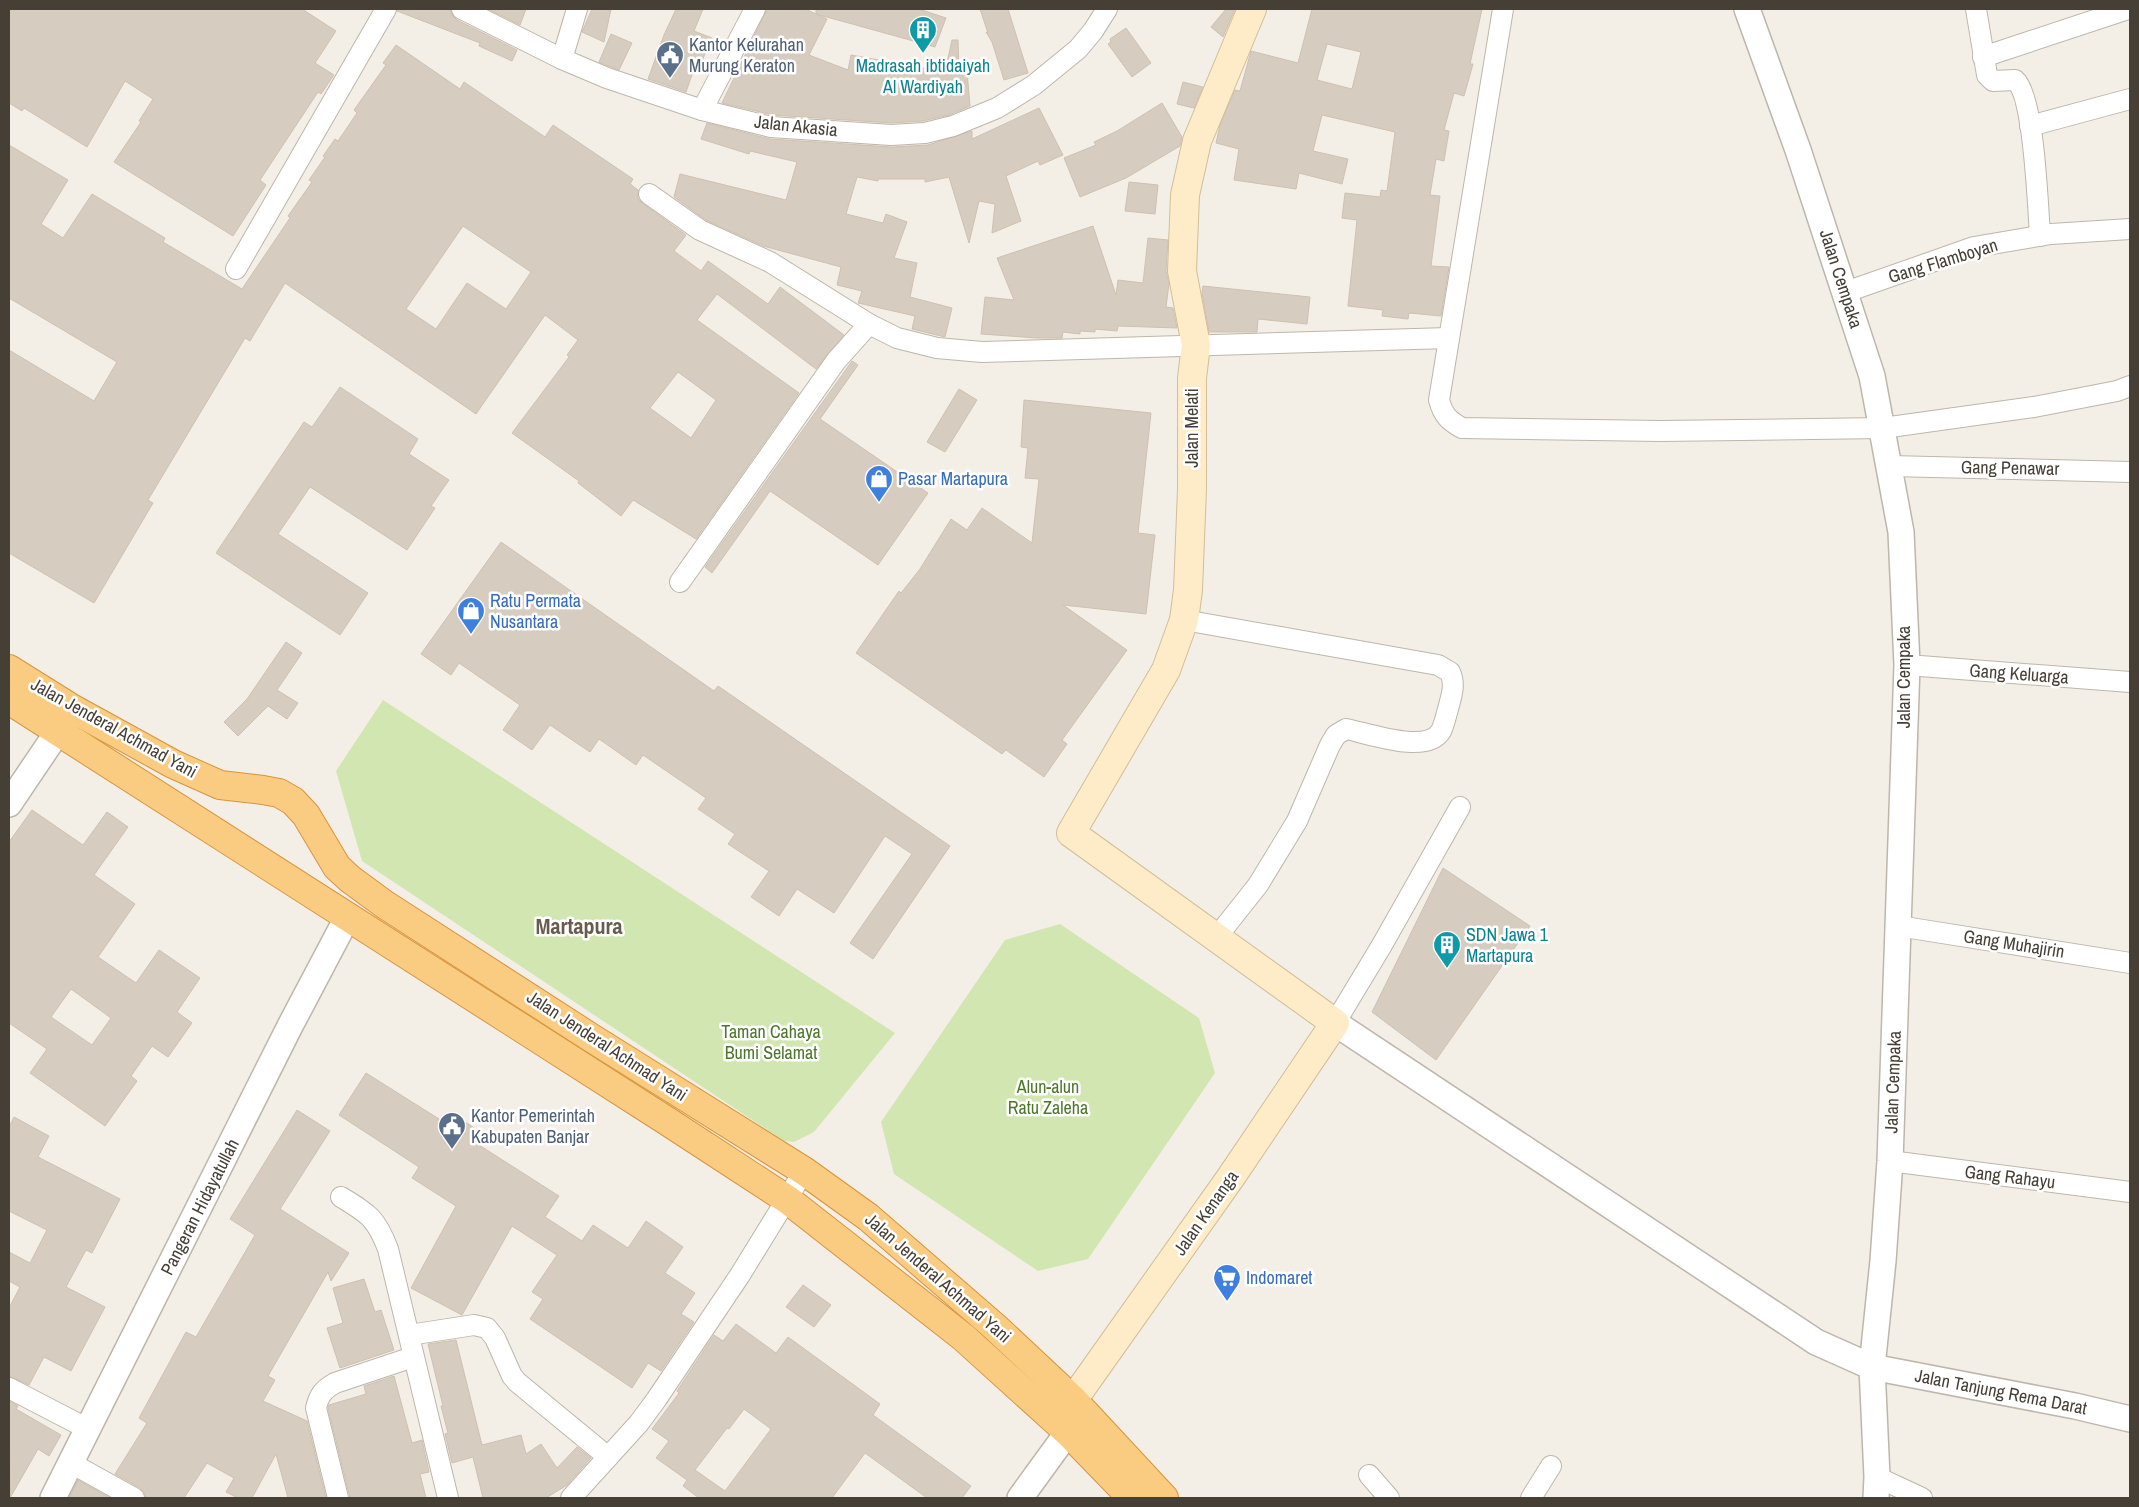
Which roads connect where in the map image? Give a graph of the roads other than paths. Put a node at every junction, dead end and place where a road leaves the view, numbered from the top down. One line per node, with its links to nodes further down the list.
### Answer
1 (386, 9): 19 (street)
2 (462, 9): 12 (street, Jalan Akasia)
3 (577, 9): 12 (street)
4 (755, 9): 14 (street)
5 (1107, 9): 14 (street, Jalan Akasia)
6 (1252, 9): 23 (main road, Jalan Melati)
7 (1503, 9): 22 (street)
8 (1747, 9): 20 (street, Jalan Cempaka)
9 (1976, 9): 11 (street)
10 (2128, 9): 11 (street)
11 (1983, 57): 15 (street)
12 (562, 59): 14 (street, Jalan Akasia)
13 (2130, 99): 15 (street)
14 (702, 110)
15 (2030, 126): 18 (street)
16 (649, 194): 21 (street)
17 (2130, 229): 18 (street, Gang Flamboyan)
18 (2040, 236): 20 (street, Gang Flamboyan)
19 (236, 269)
20 (1846, 292): 25 (street, Jalan Cempaka)
21 (869, 324): 23 (street); 28 (street)
22 (1449, 338): 23 (street); 25 (street)
23 (1196, 345): 29 (main road, Jalan Melati)
24 (2130, 386): 25 (street)
25 (1883, 428): 26 (street, Jalan Cempaka)
26 (1890, 466): 27 (street, Gang Penawar); 30 (street, Jalan Cempaka)
27 (2130, 472)
28 (680, 582)
29 (1184, 620): 39 (main road, Jalan Melati); 39 (street)
30 (1907, 665): 32 (street, Gang Keluarga); 38 (street, Jalan Cempaka)
31 (9, 669): 34 (highway, Jalan Jenderal Achmad Yani)
32 (2130, 682)
33 (9, 700): 34 (highway, Jalan Jenderal Achmad Yani)
34 (66, 720): 35 (street); 37 (highway, Jalan Jenderal Achmad Yani); 43 (highway, Jalan Jenderal Achmad Yani)
35 (9, 804)
36 (1460, 807): 41 (street)
37 (348, 916): 46 (highway, Jalan Jenderal Achmad Yani); 53 (street, Pangeran Hidayatullah)
38 (1898, 926): 40 (street, Gang Muhajirin); 42 (street, Jalan Cempaka)
39 (1216, 938): 41 (main road)
40 (2130, 963)
41 (1335, 1023): 49 (street, Jalan Tanjung Rema Darat); 51 (main road, Jalan Kenanga)
42 (1890, 1161): 44 (street, Gang Rahayu); 49 (street, Jalan Cempaka)
43 (804, 1171): 46 (street); 51 (highway, Jalan Jenderal Achmad Yani)
44 (2130, 1192)
45 (341, 1197): 47 (street)
46 (788, 1200): 54 (highway, Jalan Jenderal Achmad Yani); 55 (street)
47 (409, 1335): 48 (street); 55 (street)
48 (414, 1358): 62 (street); 63 (street)
49 (1872, 1367): 52 (street, Jalan Tanjung Rema Darat); 59 (street, Jalan Cempaka)
50 (9, 1388): 53 (street)
51 (1073, 1400): 67 (highway, Jalan Jenderal Achmad Yani)
52 (2130, 1419)
53 (88, 1430): 56 (street, Pangeran Hidayatullah)
54 (1068, 1432): 65 (street); 66 (highway, Jalan Jenderal Achmad Yani)
55 (608, 1457): 64 (street)
56 (71, 1463): 60 (street, Pangeran Hidayatullah); 61 (street)
57 (1551, 1466): 69 (street)
58 (1369, 1475): 68 (street)
59 (1877, 1488): 70 (street)
60 (53, 1498)
61 (134, 1498)
62 (338, 1498)
63 (448, 1498)
64 (571, 1498)
65 (1020, 1498)
66 (1132, 1498)
67 (1164, 1498)
68 (1389, 1498)
69 (1531, 1498)
70 (1922, 1498)

